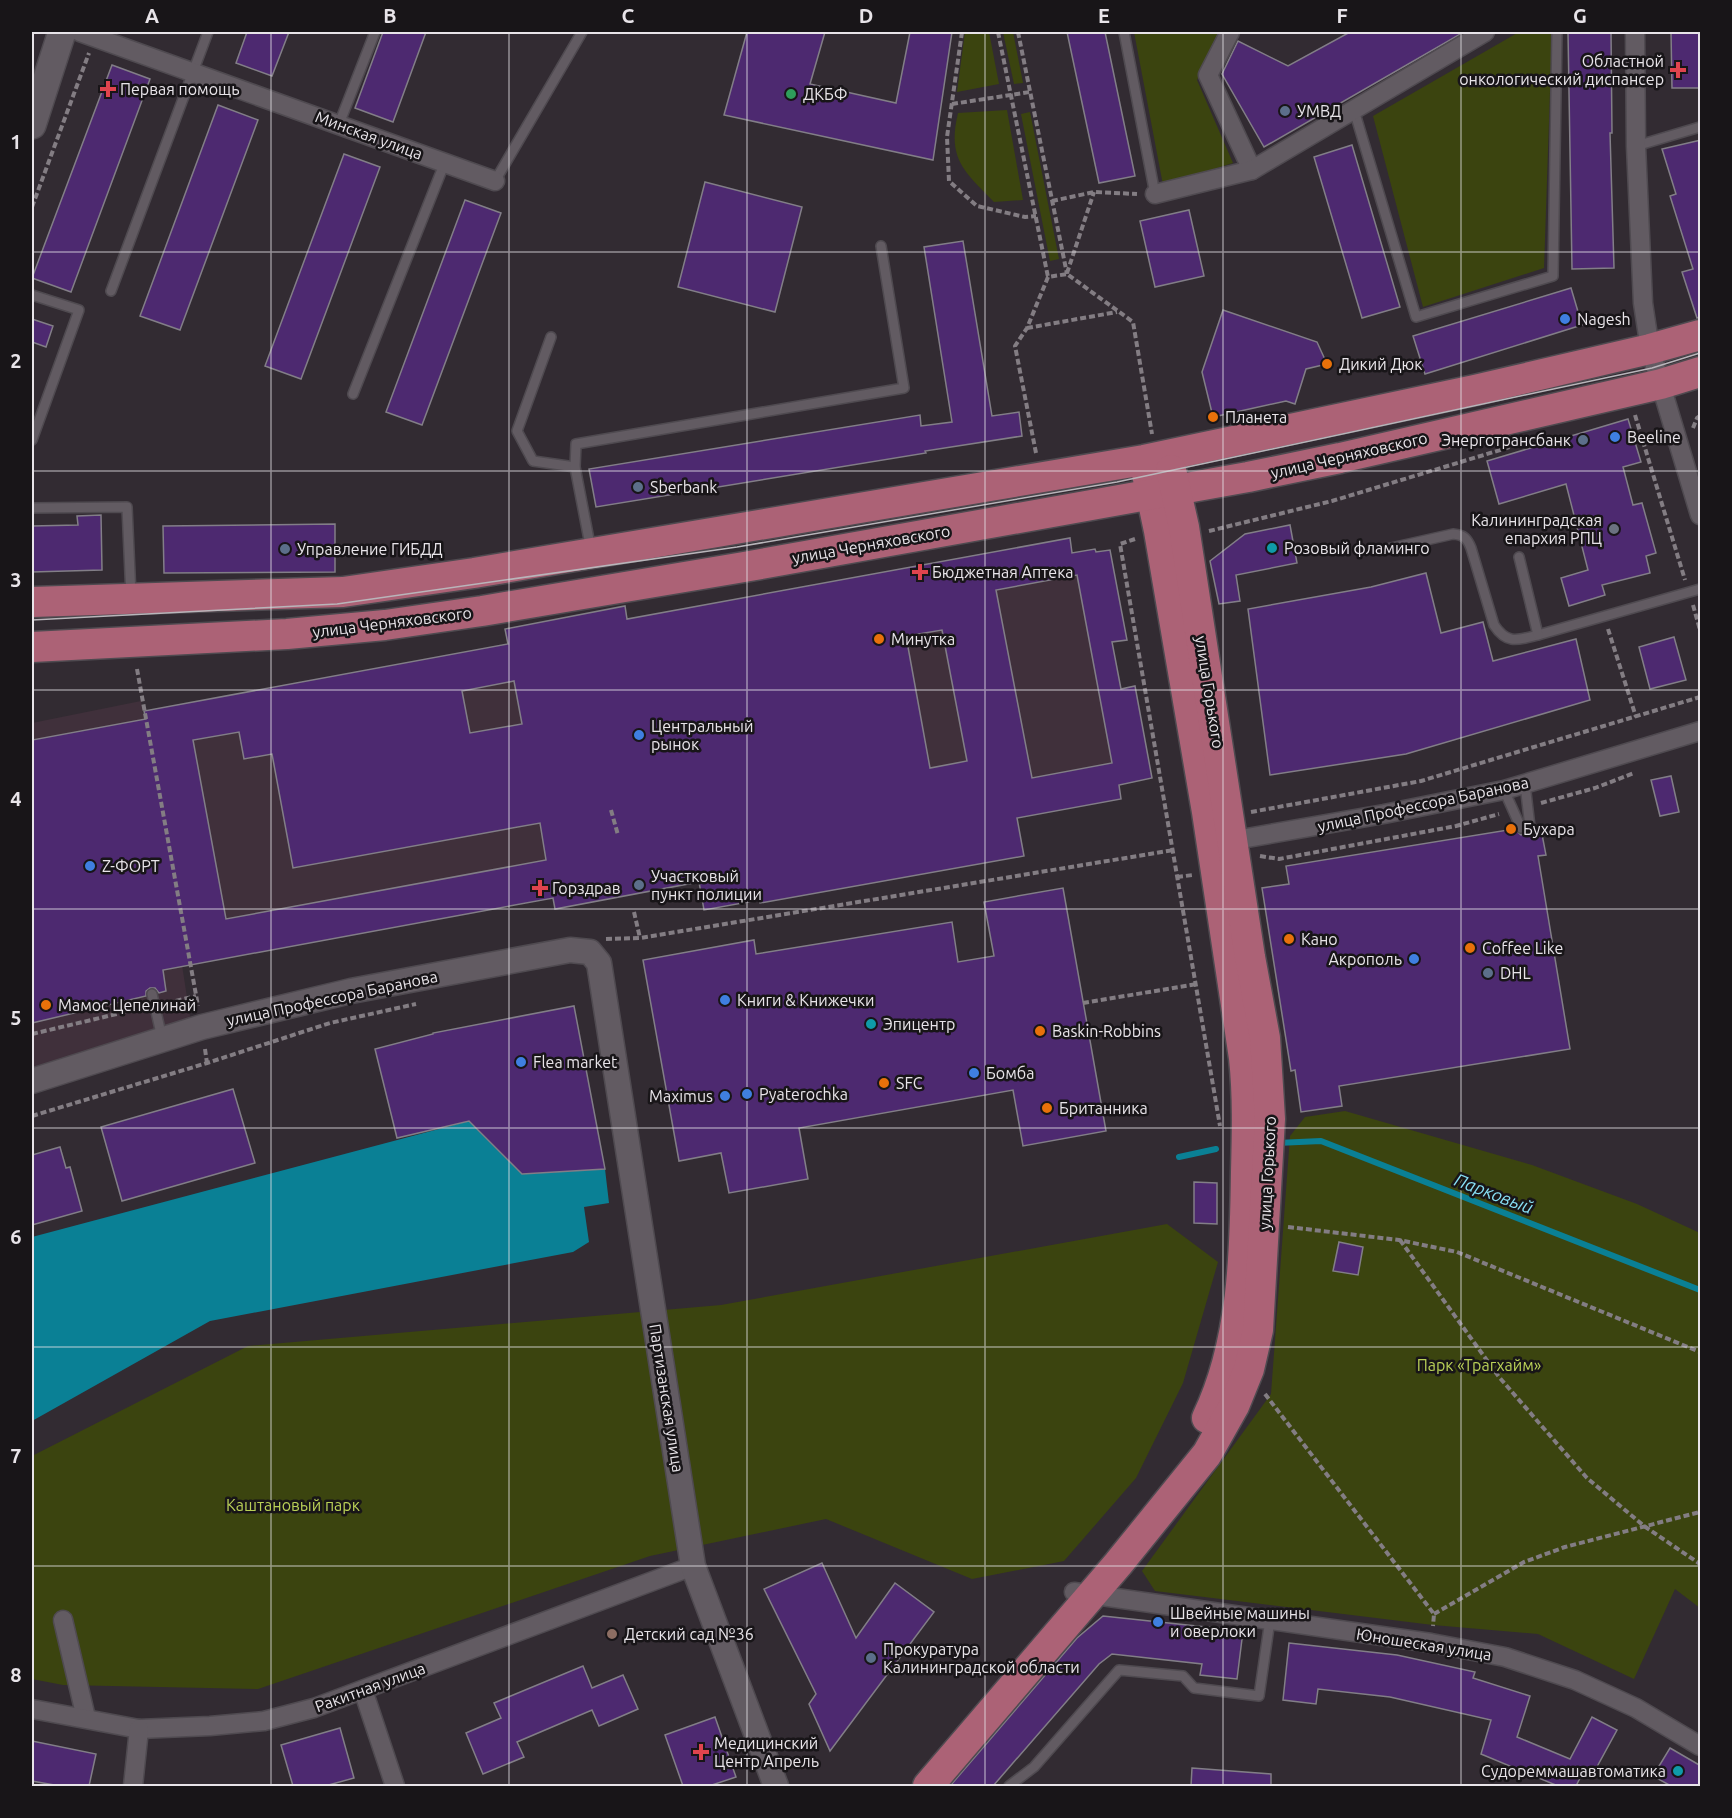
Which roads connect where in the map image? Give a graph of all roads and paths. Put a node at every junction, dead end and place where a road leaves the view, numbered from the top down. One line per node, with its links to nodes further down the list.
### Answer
1 (62, 32): 20 (main road)
2 (208, 32): 14 (lane)
3 (375, 32): 19 (lane)
4 (582, 32): 25 (lane, Минская улица)
5 (962, 32): 17 (path)
6 (998, 32): 16 (path)
7 (1018, 32): 15 (path)
8 (1124, 32): 27 (lane)
9 (1230, 32): 24 (street)
10 (1485, 32): 18 (street)
11 (1557, 32): 18 (lane)
12 (1635, 32): 22 (street)
13 (87, 34): 14 (street, Минская улица); 29 (path)
14 (192, 72): 19 (street, Минская улица); 34 (lane)
15 (1030, 92): 16 (path); 28 (path)
16 (1011, 94): 17 (path); 30 (path)
17 (952, 104): 30 (path)
18 (1354, 110): 24 (street)
19 (339, 124): 23 (street, Минская улица)
20 (32, 125)
21 (1701, 127): 22 (lane)
22 (1636, 146): 40 (street)
23 (445, 162): 25 (street, Минская улица); 43 (lane)
24 (1252, 170): 27 (street)
25 (495, 181)
26 (1094, 192): 27 (path); 28 (path); 32 (path)
27 (1155, 194)
28 (1052, 201): 32 (path)
29 (32, 207)
30 (1036, 216): 33 (path)
31 (881, 246): 49 (lane)
32 (1067, 274): 33 (path); 36 (path)
33 (1048, 277): 37 (path)
34 (111, 291)
35 (32, 295): 45 (lane)
36 (1118, 312): 37 (path); 47 (path)
37 (1027, 328): 48 (path)
38 (1701, 335): 40 (main road)
39 (551, 337): 49 (lane)
40 (1650, 349): 42 (street); 47 (main road)
41 (1701, 372): 42 (main road, улица Черняховского)
42 (1660, 384): 50 (main road, улица Черняховского); 52 (street)
43 (353, 394)
44 (1626, 411): 59 (path)
45 (32, 440)
46 (1529, 442): 53 (path)
47 (1155, 450): 50 (main road, улица Горького); 56 (main road)
48 (1036, 454)
49 (575, 467): 56 (lane)
50 (1163, 492): 66 (main road, улица Черняховского); 76 (main road, улица Горького)
51 (32, 508): 60 (lane)
52 (1701, 515)
53 (1203, 530)
54 (1120, 544): 77 (path)
55 (1382, 550): 64 (lane)
56 (592, 552): 60 (main road)
57 (1519, 557): 64 (lane)
58 (1701, 589): 59 (lane)
59 (1689, 593): 62 (lane); 63 (path)
60 (130, 598): 61 (main road); 66 (main road)
61 (32, 602)
62 (1604, 618): 64 (lane); 68 (path)
63 (1701, 630)
64 (1538, 635)
65 (32, 646): 66 (main road, улица Черняховского)
66 (134, 656): 84 (path)
67 (1701, 697): 68 (path)
68 (1636, 717): 74 (path)
69 (1701, 731): 70 (street, улица Профессора Баранова)
70 (1525, 784): 71 (street, улица Профессора Баранова); 71 (lane)
71 (1504, 790): 76 (street, улица Профессора Баранова)
72 (1249, 804): 74 (path)
73 (611, 810): 75 (path)
74 (1251, 812): 76 (path)
75 (618, 835)
76 (1233, 841): 78 (path); 101 (main road, улица Горького); 104 (main road, улица Горького)
77 (1174, 850): 80 (path); 82 (path)
78 (1255, 862)
79 (634, 912): 80 (path)
80 (640, 938): 81 (path)
81 (590, 952): 88 (street, улица Профессора Баранова); 103 (street, Партизанская улица)
82 (1197, 984): 86 (path); 94 (path)
83 (152, 994): 87 (lane)
84 (196, 996): 87 (path); 88 (path)
85 (424, 1002): 91 (path)
86 (1083, 1003)
87 (155, 1005): 89 (path); 90 (lane)
88 (202, 1027): 90 (street, улица Профессора Баранова); 91 (path)
89 (32, 1034)
90 (162, 1038): 92 (street, улица Профессора Баранова)
91 (207, 1063): 93 (path)
92 (32, 1081)
93 (32, 1116)
94 (1223, 1135)
95 (1279, 1226): 96 (path)
96 (1399, 1240): 97 (path); 100 (path)
97 (1701, 1352)
98 (1263, 1391): 106 (path)
99 (1701, 1512): 100 (path)
100 (1644, 1526): 102 (path); 106 (path)
101 (1118, 1564): 104 (main road, улица Горького); 105 (street)
102 (1701, 1564)
103 (693, 1566): 110 (street, Ракитная улица); 117 (street, Партизанская улица)
104 (1083, 1593): 105 (street, Юношеская улица); 118 (main road, улица Горького); 119 (main road, улица Горького)
105 (1129, 1600): 108 (street, Юношеская улица)
106 (1434, 1614): 109 (path)
107 (63, 1620): 112 (street)
108 (1270, 1620): 109 (street, Юношеская улица); 120 (lane)
109 (1431, 1643): 114 (street, Юношеская улица)
110 (363, 1690): 113 (street, Ракитная улица); 116 (street)
111 (32, 1709): 112 (street, Ракитная улица)
112 (86, 1718): 113 (street, Ракитная улица)
113 (139, 1728): 115 (street)
114 (1701, 1746)
115 (133, 1786)
116 (395, 1786)
117 (776, 1786)
118 (904, 1786)
119 (928, 1786)
120 (1009, 1786)

